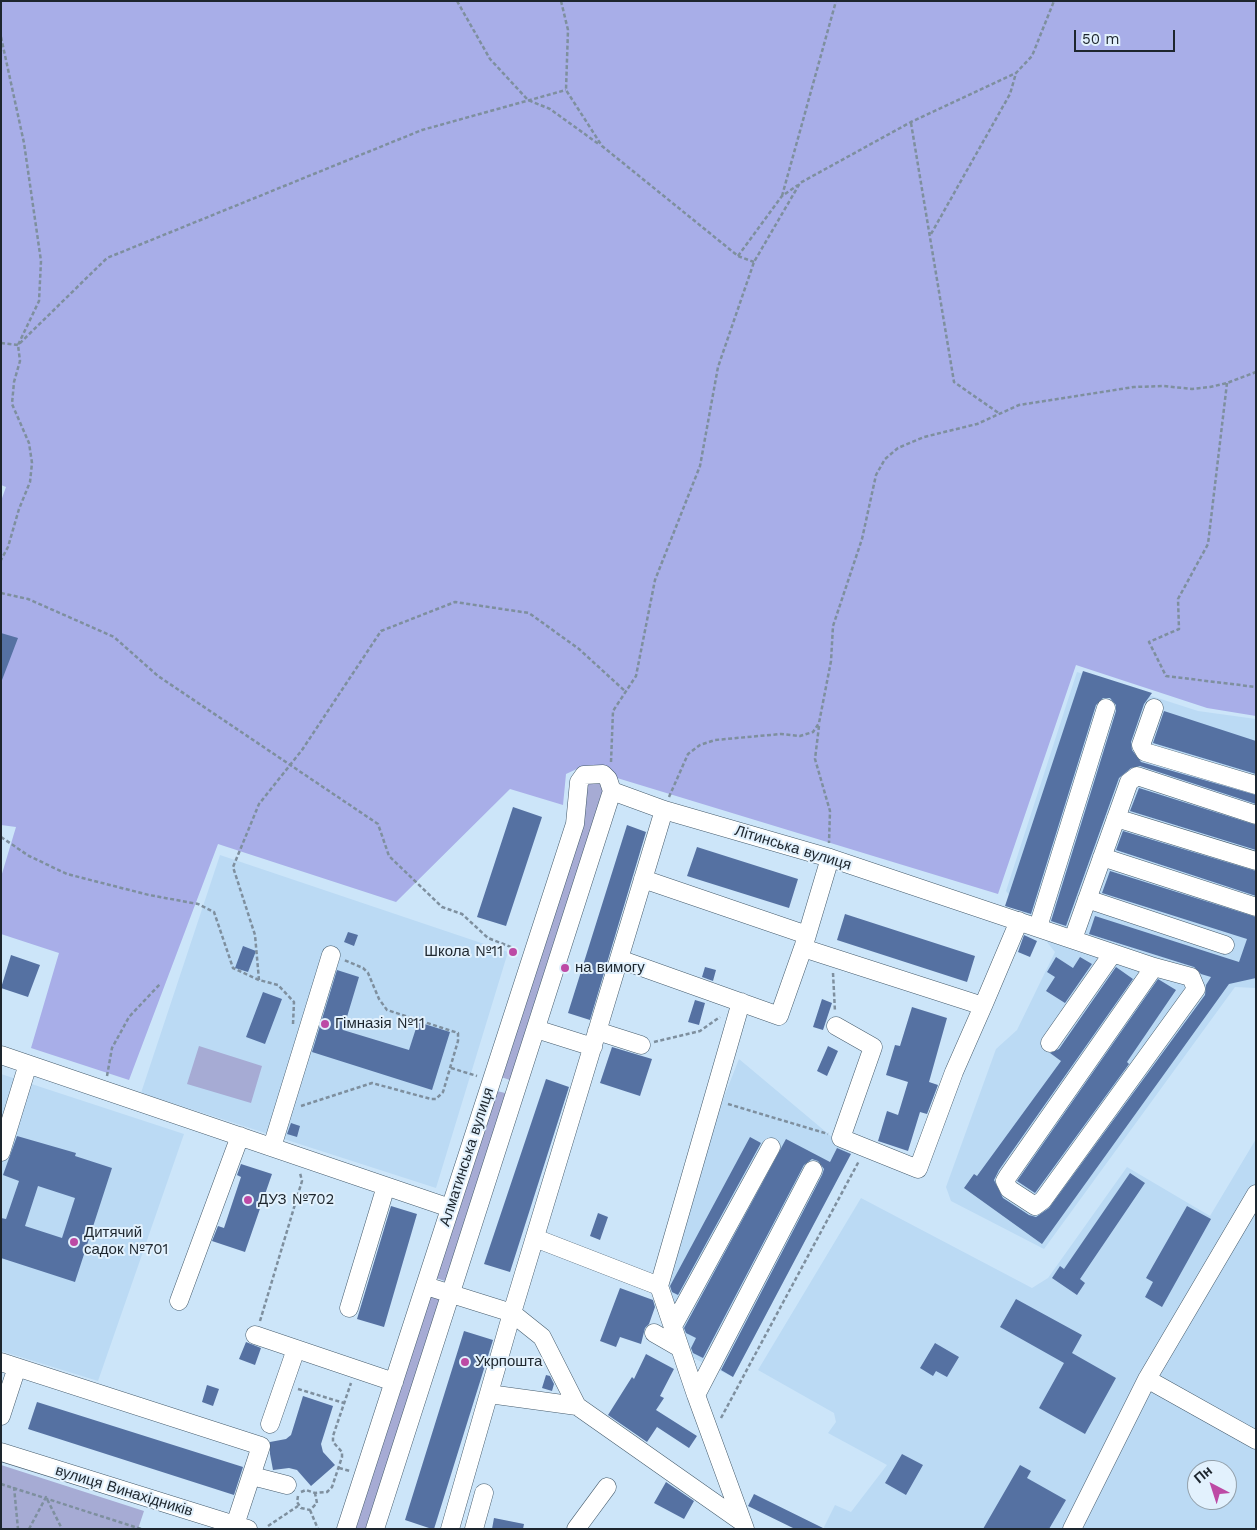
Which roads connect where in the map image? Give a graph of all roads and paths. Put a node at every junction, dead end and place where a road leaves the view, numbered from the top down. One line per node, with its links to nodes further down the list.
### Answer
1 (457, 1): 8 (path)
2 (561, 1): 7 (path)
3 (836, 1): 12 (path)
4 (1054, 1): 6 (path)
5 (1, 37): 17 (path)
6 (1016, 73): 9 (path); 13 (path)
7 (566, 90): 8 (path); 10 (path)
8 (528, 100): 10 (path); 17 (path)
9 (911, 122): 11 (path); 13 (path)
10 (602, 146): 14 (path)
11 (800, 183): 12 (path); 15 (path)
12 (782, 196): 14 (path)
13 (930, 236): 20 (path)
14 (738, 256): 15 (path)
15 (754, 262): 24 (path)
16 (1, 343): 17 (path)
17 (18, 346): 21 (path)
18 (1256, 372): 19 (path)
19 (1227, 383): 20 (path); 23 (path)
20 (1000, 414): 27 (path)
21 (1, 560)
22 (1, 592): 28 (path)
23 (1256, 687)
24 (626, 692): 28 (path); 29 (path)
25 (1106, 708): 44 (street)
26 (1154, 708): 31 (street)
27 (819, 723): 33 (path); 37 (path)
28 (288, 765): 48 (path); 54 (path)
29 (611, 766)
30 (578, 782): 32 (street, Літинська вулиця); 81 (street, Алматинська вулиця)
31 (1256, 786)
32 (612, 791): 33 (street, Літинська вулиця); 59 (street, Алматинська вулиця)
33 (664, 810): 37 (street, Літинська вулиця); 40 (street)
34 (1256, 814): 35 (street)
35 (1116, 818): 38 (street); 39 (street)
36 (1, 837): 54 (path)
37 (828, 857): 43 (street, Літинська вулиця); 46 (street)
38 (1102, 857): 41 (street); 42 (street)
39 (1256, 861)
40 (643, 880): 46 (street); 52 (street)
41 (1087, 899): 45 (street); 47 (street)
42 (1256, 907)
43 (1019, 921): 44 (street, Літинська вулиця); 57 (street)
44 (1038, 927): 45 (street, Літинська вулиця)
45 (1073, 939): 49 (street, Літинська вулиця)
46 (805, 941): 51 (street); 56 (street)
47 (1225, 945)
48 (516, 948)
49 (1113, 953): 53 (street, Літинська вулиця); 62 (street)
50 (331, 955): 66 (path); 70 (street)
51 (832, 957): 57 (street); 58 (path)
52 (619, 959): 56 (street); 61 (street)
53 (1154, 966): 53 (street, Літинська вулиця)
54 (260, 980): 60 (path)
55 (160, 984): 68 (path)
56 (741, 1002): 63 (path); 69 (street)
57 (982, 1006): 75 (street)
58 (836, 1026): 72 (street)
59 (536, 1029): 61 (street); 85 (street, Алматинська вулиця)
60 (293, 1030)
61 (595, 1039): 63 (street); 82 (street)
62 (1050, 1043)
63 (641, 1045)
64 (1, 1055): 65 (street)
65 (28, 1064): 68 (street); 76 (street)
66 (450, 1068): 67 (path); 70 (path)
67 (478, 1077)
68 (106, 1090): 71 (street)
69 (713, 1100): 72 (path); 84 (street)
70 (282, 1112): 73 (street)
71 (240, 1136): 73 (street); 86 (street)
72 (841, 1138): 75 (street)
73 (272, 1147): 79 (street)
74 (771, 1147): 89 (street)
75 (865, 1149): 105 (path)
76 (1, 1152)
77 (298, 1164): 91 (path)
78 (813, 1170): 100 (street)
79 (386, 1186): 81 (street); 87 (street)
80 (1256, 1194): 96 (street)
81 (450, 1208): 83 (street, Алматинська вулиця)
82 (535, 1238): 84 (street); 88 (street)
83 (426, 1286): 85 (street); 97 (street, Алматинська вулиця)
84 (659, 1286): 89 (street)
85 (451, 1294): 88 (street); 130 (street, Алматинська вулиця)
86 (179, 1301)
87 (349, 1308)
88 (512, 1312): 99 (street); 102 (street)
89 (673, 1326): 92 (street)
90 (654, 1333): 92 (street)
91 (255, 1335): 93 (street)
92 (680, 1348): 100 (street)
93 (296, 1349): 95 (street); 98 (street)
94 (9, 1364): 103 (street); 110 (street)
95 (355, 1369): 97 (street); 101 (path)
96 (1147, 1379): 106 (street); 134 (street)
97 (394, 1382): 129 (street, Алматинська вулиця)
98 (284, 1384): 101 (path); 104 (street)
99 (489, 1394): 102 (street); 131 (street)
100 (696, 1395): 105 (street)
101 (344, 1404): 108 (path)
102 (577, 1406): 121 (street)
103 (1, 1416)
104 (270, 1424)
105 (711, 1437): 121 (street)
106 (1256, 1440)
107 (1, 1452): 122 (street, вулиця Винахідників)
108 (339, 1468): 109 (path); 115 (path)
109 (352, 1472)
110 (252, 1476): 112 (street); 122 (street)
111 (1, 1484): 114 (path)
112 (287, 1485)
113 (607, 1487): 133 (street)
114 (14, 1488): 117 (path); 124 (path)
115 (315, 1493): 118 (path); 119 (path)
116 (484, 1493): 132 (street)
117 (46, 1497): 123 (path); 125 (path); 126 (path)
118 (298, 1506): 119 (path); 120 (path)
119 (310, 1510): 128 (path)
120 (268, 1526)
121 (744, 1526)
122 (242, 1527)
123 (134, 1528): 127 (path)
124 (18, 1529)
125 (29, 1529)
126 (62, 1529)
127 (141, 1529)
128 (318, 1529)
129 (346, 1529)
130 (375, 1529)
131 (450, 1529)
132 (474, 1529)
133 (576, 1529)
134 (1072, 1529)

